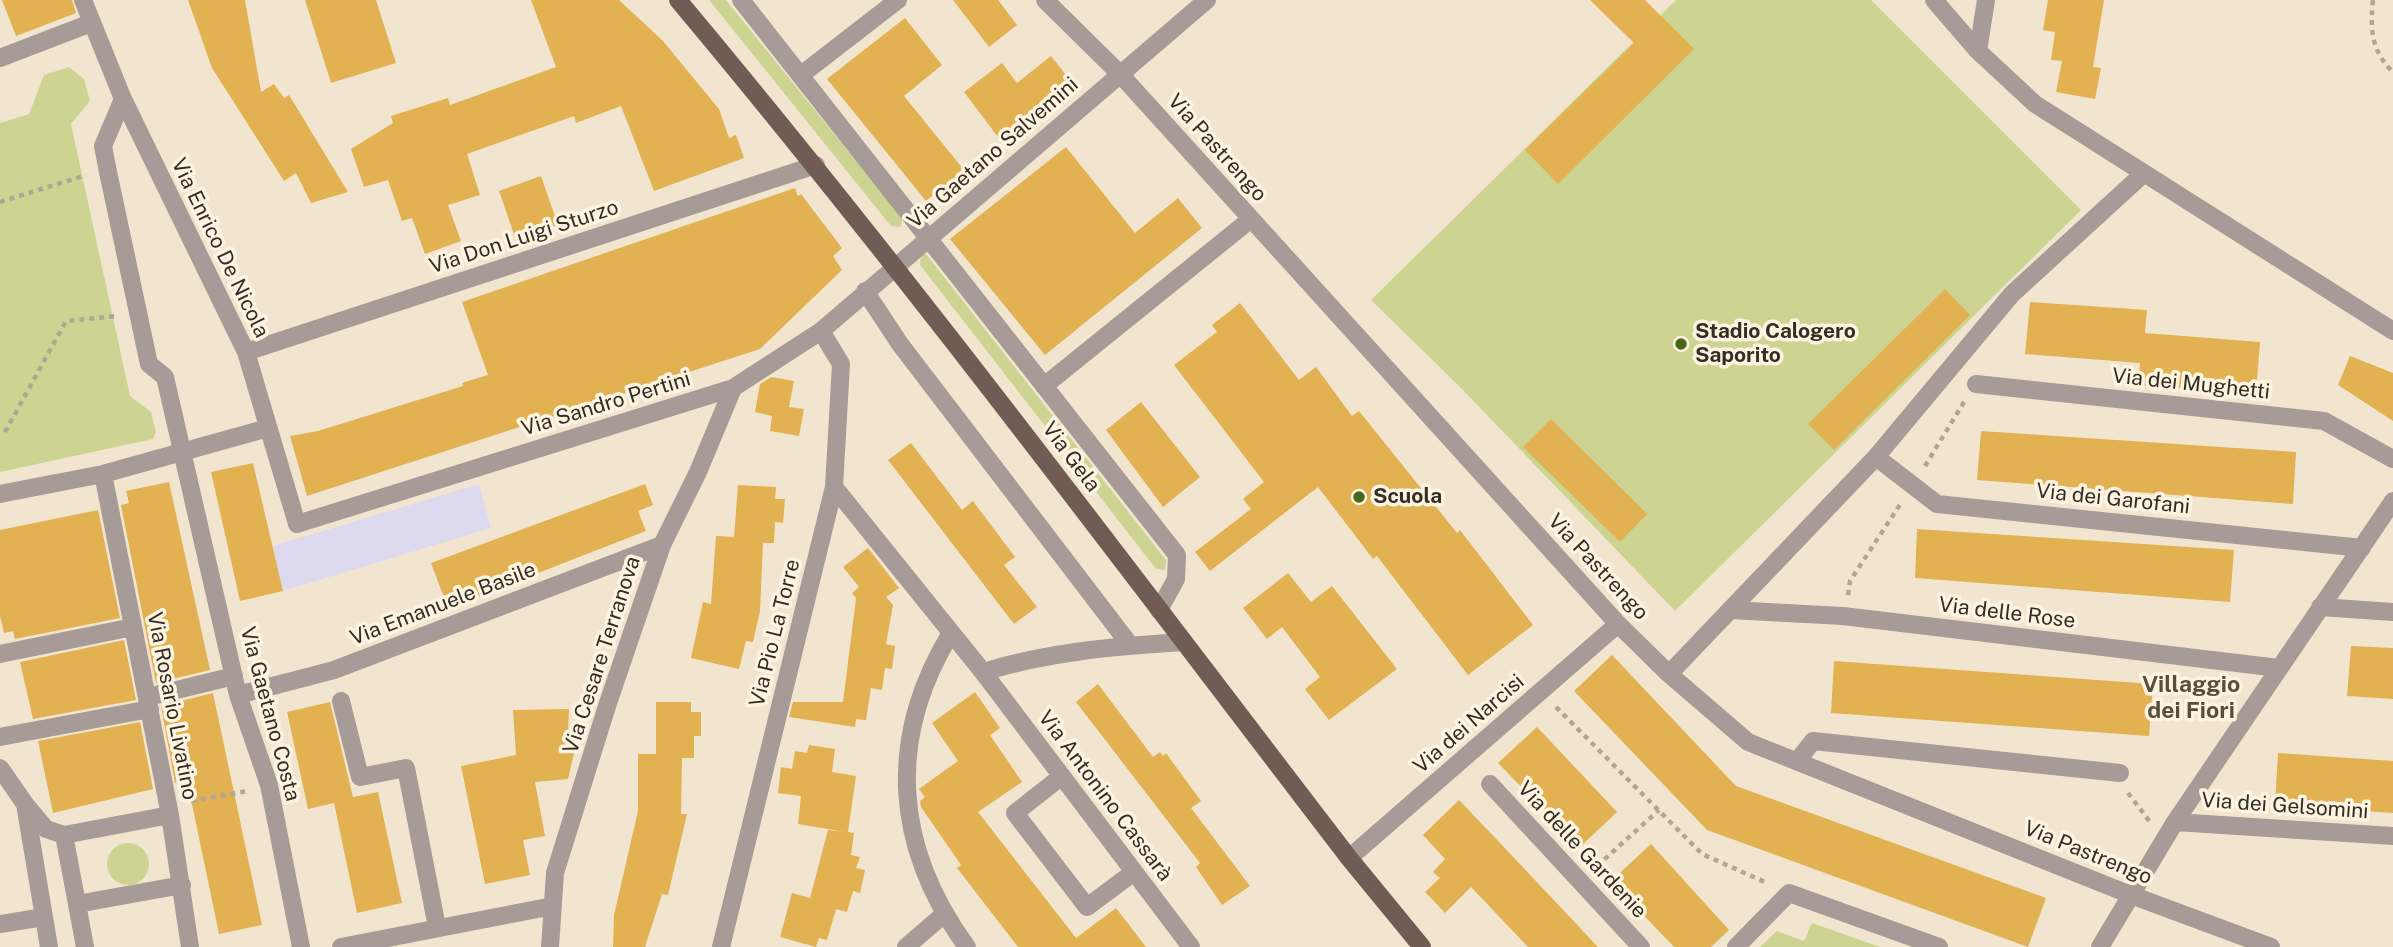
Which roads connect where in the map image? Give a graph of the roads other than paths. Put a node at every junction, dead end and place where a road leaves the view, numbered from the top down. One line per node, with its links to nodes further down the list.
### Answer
1 (83, 0): 9 (street, Via Enrico De Nicola)
2 (678, 0): 15 (main road, Via Gela)
3 (741, 0): 13 (street)
4 (898, 0): 13 (street)
5 (1045, 0): 12 (street, Via Pastrengo)
6 (1207, 0): 12 (street, Via Gaetano Salvemini)
7 (1934, 0): 10 (street)
8 (1986, 0): 10 (street)
9 (91, 23): 11 (street); 14 (street, Via Enrico De Nicola)
10 (1978, 51): 16 (street)
11 (0, 58)
12 (1120, 74): 17 (street, Via Pastrengo); 18 (street, Via Gaetano Salvemini)
13 (801, 75): 18 (street)
14 (123, 99): 23 (street, Via Enrico De Nicola); 28 (street, Via Gaetano Costa)
15 (816, 165): 19 (main road, Via Gela); 23 (street, Via Don Luigi Sturzo)
16 (2142, 174): 22 (street); 29 (street)
17 (1251, 219): 25 (street); 42 (street, Via Pastrengo)
18 (930, 237): 19 (street, Via Gaetano Salvemini); 25 (street)
19 (896, 266): 20 (street, Via Sandro Pertini); 39 (main road, Via Gela)
20 (865, 291): 21 (street, Via Sandro Pertini); 46 (street)
21 (821, 331): 26 (street, Via Sandro Pertini); 32 (street, Via Pio La Torre)
22 (2393, 331)
23 (246, 352): 27 (street, Via Enrico De Nicola)
24 (1976, 384): 30 (street, Via dei Mughetti)
25 (1044, 386): 39 (street)
26 (733, 388): 35 (street, Via Sandro Pertini); 36 (street, Via Cesare Terranova)
27 (268, 428): 28 (street); 35 (street, Via Enrico De Nicola)
28 (183, 454): 31 (street); 51 (street, Via Gaetano Costa)
29 (1876, 457): 37 (street, Via dei Garofani); 40 (street)
30 (2393, 459)
31 (103, 474): 33 (street); 43 (street, Via Rosario Livatino)
32 (834, 487): 44 (street, Via Antonino Cassarà); 82 (street, Via Pio La Torre)
33 (0, 494)
34 (2393, 502): 37 (street)
35 (297, 524)
36 (662, 545): 52 (street, Via Emanuele Basile); 71 (street, Via Cesare Terranova)
37 (2362, 548): 38 (street)
38 (2320, 607): 41 (street); 48 (street)
39 (1159, 610): 45 (main road, Via Gela)
40 (1730, 610): 48 (street, Via delle Rose); 50 (street)
41 (2393, 612)
42 (1618, 624): 50 (street, Via Pastrengo); 66 (street, Via dei Narcisi)
43 (133, 627): 47 (street); 54 (street, Via Rosario Livatino)
44 (951, 633): 49 (street, Via Antonino Cassarà); 72 (street)
45 (1184, 642): 46 (street); 66 (main road, Via Gela)
46 (1129, 645): 49 (street)
47 (0, 654)
48 (2279, 668): 63 (street)
49 (983, 672): 59 (street, Via Antonino Cassarà)
50 (1669, 674): 56 (street, Via Pastrengo)
51 (234, 676): 52 (street, Via Gaetano Costa); 54 (street)
52 (238, 695): 79 (street, Via Gaetano Costa)
53 (341, 701): 75 (street)
54 (149, 703): 55 (street); 62 (street, Via Rosario Livatino)
55 (0, 737)
56 (1798, 760): 58 (street); 69 (street, Via Pastrengo)
57 (0, 768): 61 (street)
58 (2120, 773)
59 (1062, 776): 67 (street, Via Antonino Cassarà); 67 (street)
60 (1490, 784): 87 (street, Via delle Gardenie)
61 (25, 804): 64 (street); 73 (street)
62 (169, 810): 64 (street); 68 (street, Via Rosario Livatino)
63 (2170, 830): 65 (street, Via dei Gelsomini); 69 (street)
64 (64, 835): 70 (street)
65 (2393, 836)
66 (1349, 858): 86 (main road, Via Gela)
67 (1134, 872): 85 (street, Via Antonino Cassarà)
68 (182, 885): 70 (street); 78 (street, Via Rosario Livatino)
69 (2131, 895): 90 (street); 91 (street, Via Pastrengo)
70 (77, 904): 77 (street)
71 (553, 906): 75 (street); 81 (street, Via Cesare Terranova)
72 (943, 915): 83 (street); 84 (street)
73 (44, 917): 74 (street); 76 (street)
74 (0, 924)
75 (437, 927): 80 (street)
76 (49, 947)
77 (85, 947)
78 (190, 947)
79 (301, 947)
80 (341, 947)
81 (550, 947)
82 (721, 947)
83 (906, 947)
84 (967, 947)
85 (1191, 947)
86 (1422, 947)
87 (1641, 947)
88 (1736, 947): 89 (street)
89 (1939, 947)
90 (2101, 947)
91 (2271, 947)

